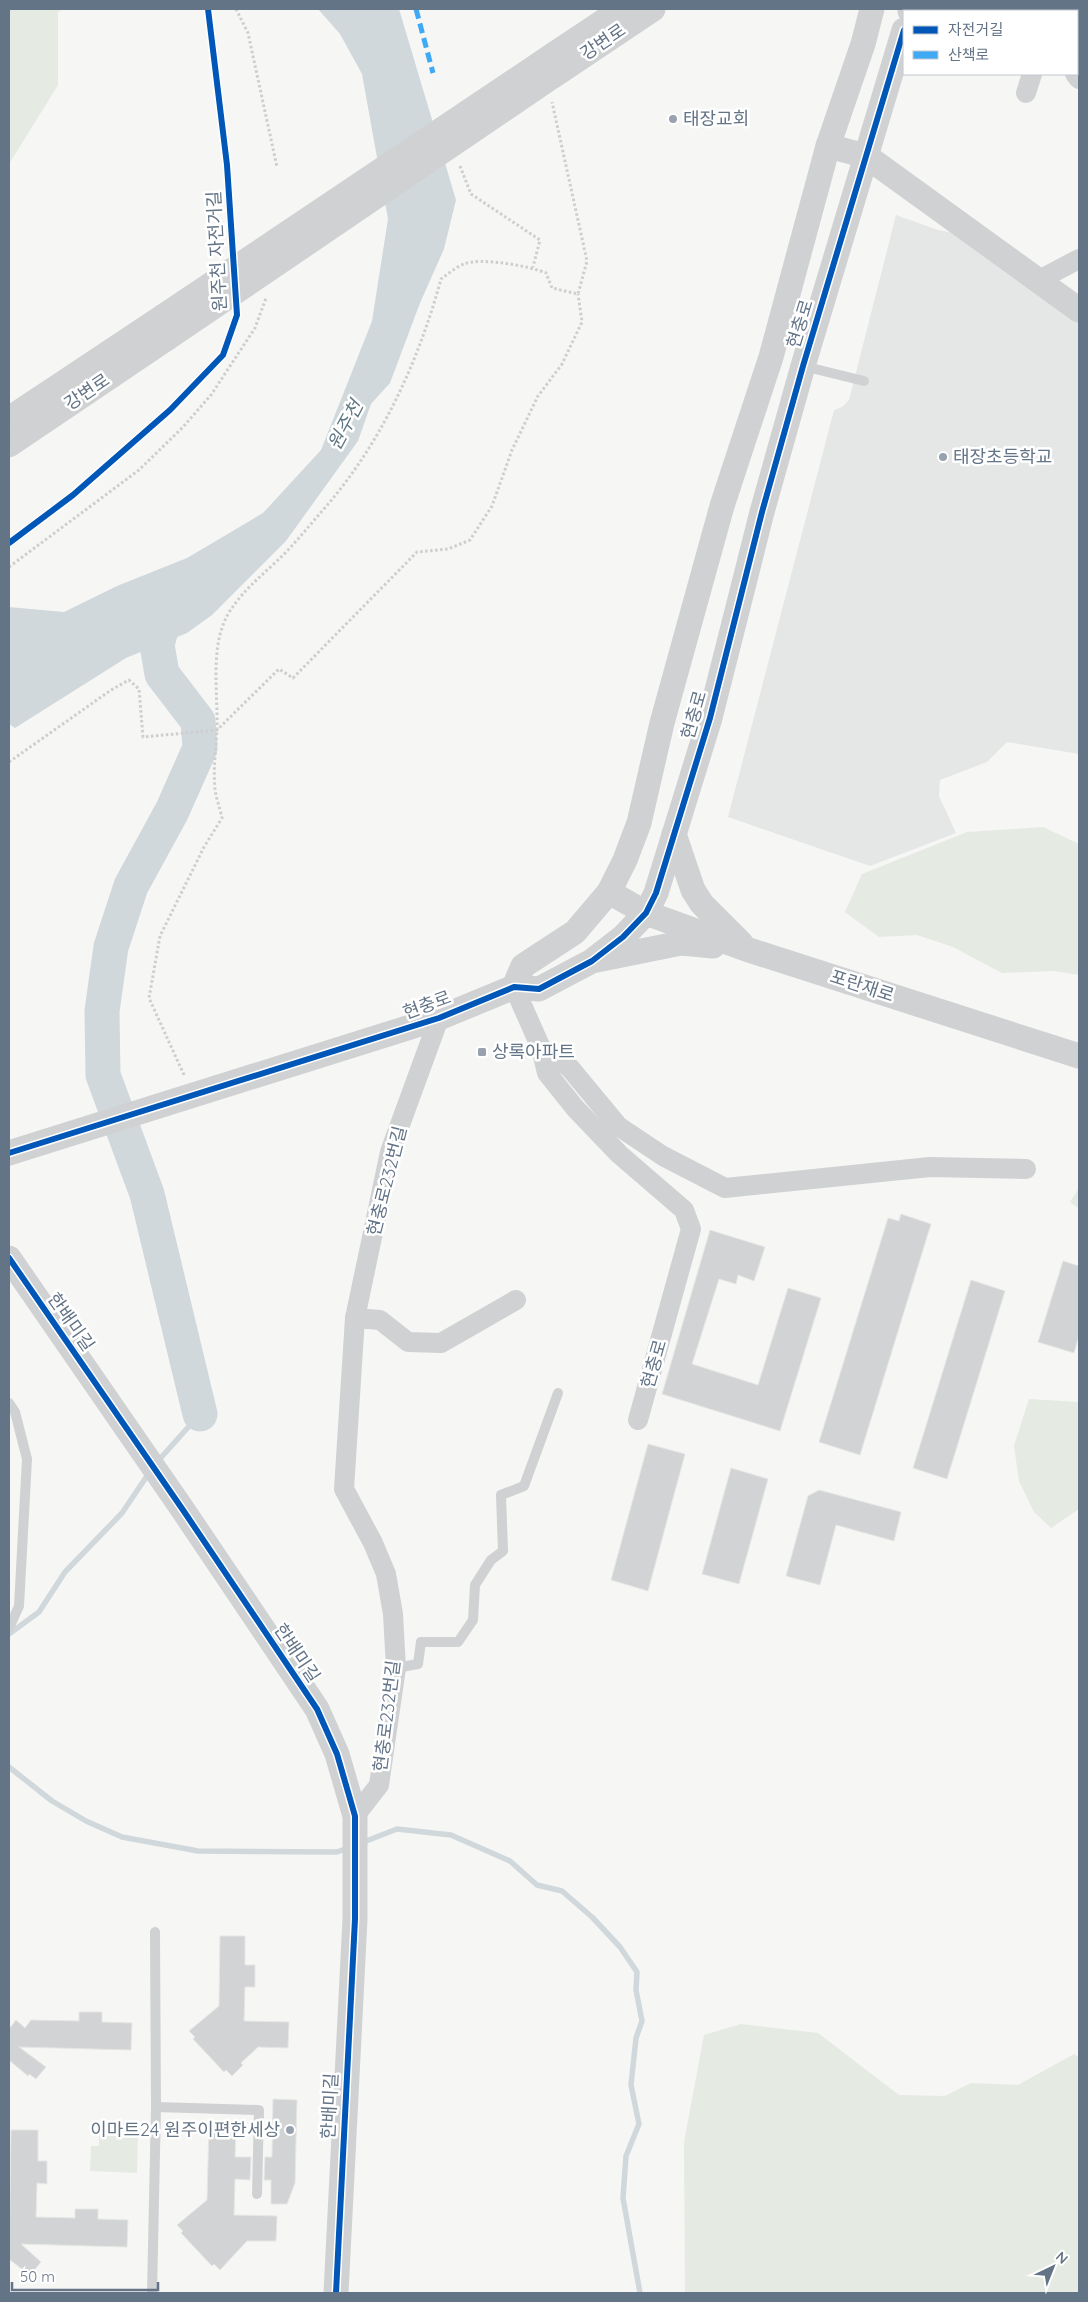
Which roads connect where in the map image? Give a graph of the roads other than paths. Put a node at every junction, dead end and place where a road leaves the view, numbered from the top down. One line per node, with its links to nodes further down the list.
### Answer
1 (622, 9): 5 (street, 강변로)
2 (653, 9): 5 (street, 강변로)
3 (871, 9): 6 (street, 현충로)
4 (903, 33): 7 (street, 현충로)
5 (555, 65): 11 (street, bridge)
6 (828, 146): 7 (street); 12 (street, 현충로)
7 (866, 156): 9 (street); 13 (street, 현충로)
8 (1079, 260): 9 (street)
9 (1039, 280): 10 (street)
10 (1079, 310)
11 (165, 327): 15 (street, 강변로); 16 (street, 강변로)
12 (771, 357): 13 (street); 18 (street, 현충로)
13 (803, 366): 14 (lane); 17 (street, 현충로)
14 (864, 381)
15 (9, 419)
16 (9, 445)
17 (674, 834): 19 (street, 현충로); 20 (street)
18 (609, 892): 19 (street, 포란재로); 22 (street, 현충로)
19 (646, 913): 20 (street, 포란재로); 21 (street, 현충로)
20 (746, 949): 21 (street); 25 (street, 포란재로)
21 (592, 961): 22 (street, 현충로)
22 (514, 987): 23 (street, 현충로); 24 (street, 현충로)
23 (439, 1018): 26 (street, 현충로); 30 (street, 현충로232번길)
24 (541, 1048): 27 (street); 33 (street, 현충로)
25 (1079, 1056)
26 (9, 1153)
27 (1026, 1169)
28 (9, 1258): 36 (street, 한배미길)
29 (516, 1300): 30 (street)
30 (355, 1318): 35 (street, 현충로232번길)
31 (558, 1393): 35 (lane)
32 (9, 1403): 34 (lane)
33 (638, 1420)
34 (9, 1628)
35 (396, 1668): 36 (street, 현충로232번길)
36 (355, 1821): 41 (street, 한배미길)
37 (155, 1932): 38 (lane)
38 (156, 2107): 39 (lane); 40 (lane)
39 (257, 2194)
40 (152, 2293)
41 (336, 2293)

